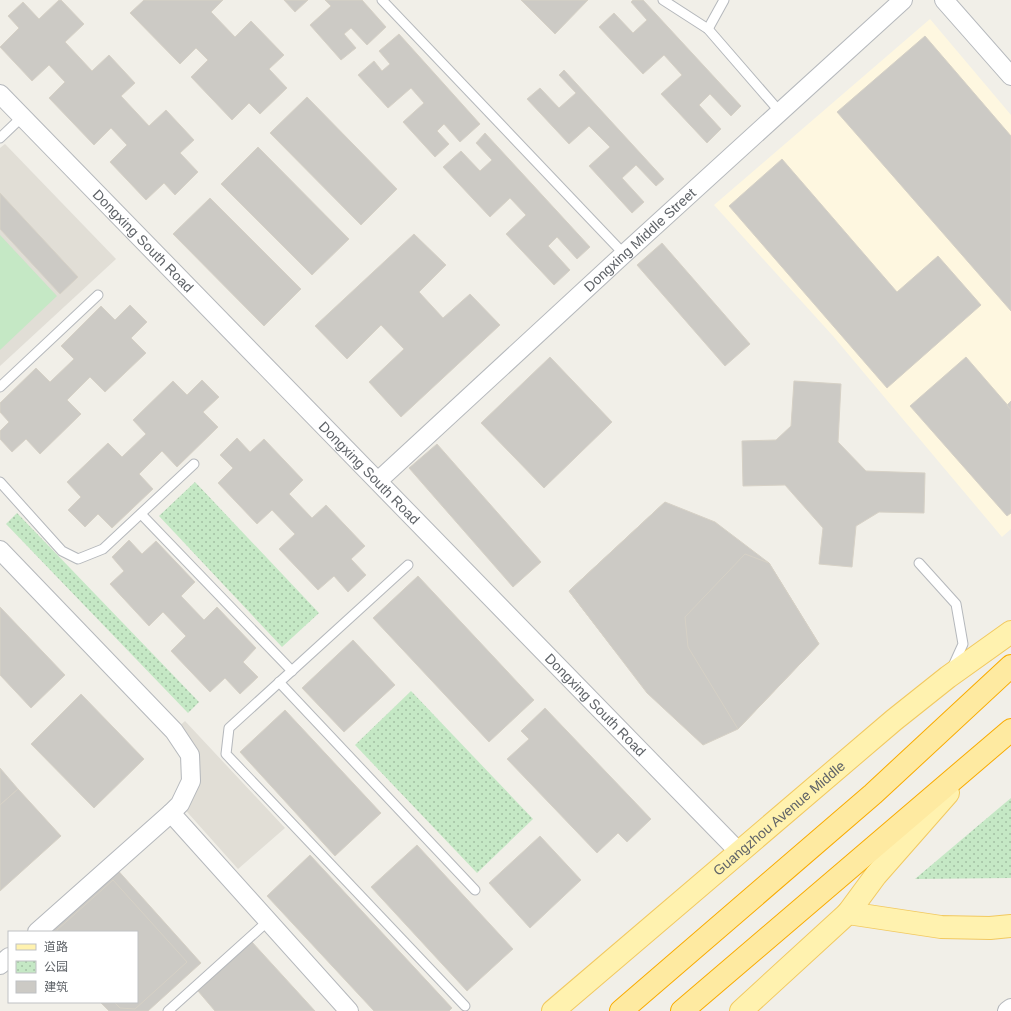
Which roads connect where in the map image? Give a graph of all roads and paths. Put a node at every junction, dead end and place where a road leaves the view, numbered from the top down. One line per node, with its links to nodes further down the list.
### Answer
1 (382, 0): 12 (lane)
2 (663, 0): 6 (lane)
3 (724, 0): 6 (lane)
4 (903, 0): 9 (street, Dongxing Middle Street)
5 (944, 0): 7 (street)
6 (708, 29): 9 (lane)
7 (1011, 76)
8 (0, 94): 10 (street, Dongxing South Road)
9 (780, 112): 12 (street, Dongxing Middle Street)
10 (22, 117): 11 (lane); 16 (street, Dongxing South Road)
11 (0, 138)
12 (624, 254): 16 (street, Dongxing Middle Street)
13 (98, 295): 14 (lane)
14 (0, 387)
15 (194, 464): 18 (lane)
16 (378, 481): 30 (street, Dongxing South Road)
17 (0, 482): 18 (lane)
18 (142, 514): 24 (lane)
19 (0, 550): 29 (street)
20 (919, 563): 25 (lane)
21 (408, 565): 24 (lane)
22 (1011, 632): 25 (main road, Guangzhou Avenue Middle)
23 (1011, 666): 43 (highway)
24 (292, 671): 26 (lane)
25 (948, 677): 30 (main road, Guangzhou Avenue Middle)
26 (279, 682): 31 (lane); 38 (lane)
27 (1011, 730): 28 (highway)
28 (980, 756): 32 (main road); 44 (highway)
29 (171, 813): 33 (street); 35 (street)
30 (739, 852): 42 (main road, Guangzhou Avenue Middle)
31 (475, 890)
32 (848, 913): 34 (main road); 45 (main road)
33 (268, 921): 40 (lane); 41 (street)
34 (1011, 926)
35 (38, 931)
36 (8, 958): 37 (street)
37 (0, 965)
38 (465, 1006)
39 (1011, 1008): 46 (street)
40 (168, 1011)
41 (349, 1011)
42 (553, 1011)
43 (621, 1011)
44 (682, 1011)
45 (741, 1011)
46 (1007, 1011)

